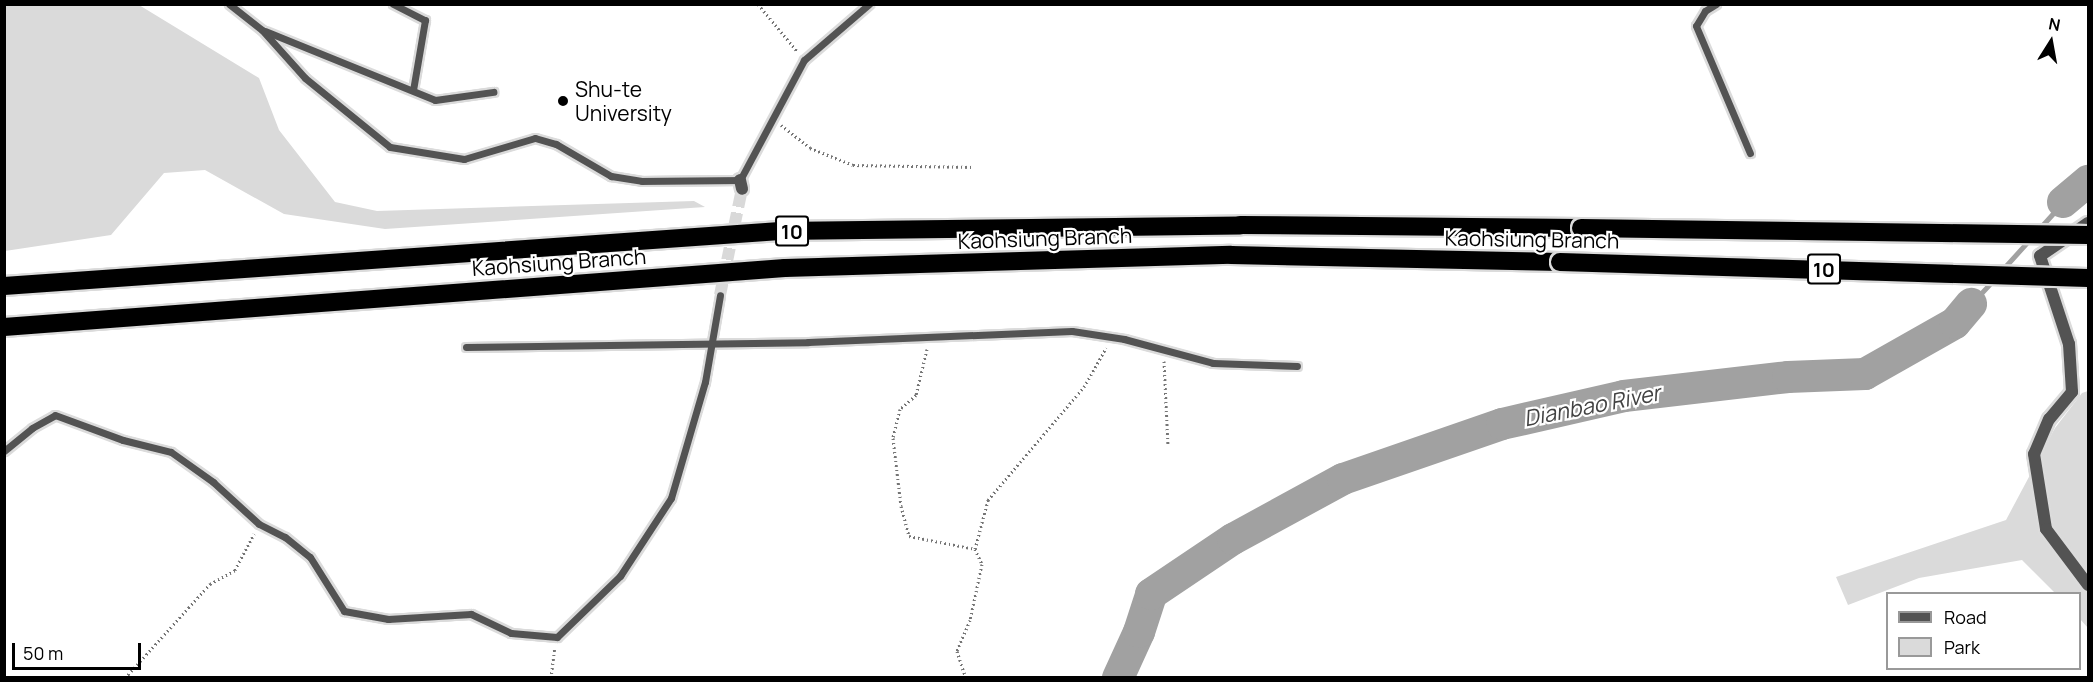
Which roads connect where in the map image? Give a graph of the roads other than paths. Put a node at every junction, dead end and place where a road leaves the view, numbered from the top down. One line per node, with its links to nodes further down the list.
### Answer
1 (229, 4): 5 (lane)
2 (393, 4): 6 (lane)
3 (869, 4): 5 (lane)
4 (1716, 4): 8 (lane)
5 (262, 30): 6 (lane)
6 (413, 90): 7 (lane)
7 (493, 93)
8 (1750, 153)
9 (2088, 223): 19 (street)
10 (2088, 235): 12 (highway, Kaohsiung Branch / 10, bridge)
11 (2088, 278): 14 (highway, Kaohsiung Branch / 10, bridge)
12 (4, 286)
13 (720, 295): 15 (lane)
14 (4, 327)
15 (710, 343): 16 (lane); 17 (lane); 18 (lane)
16 (466, 347)
17 (1297, 366)
18 (4, 451)
19 (2088, 585)

